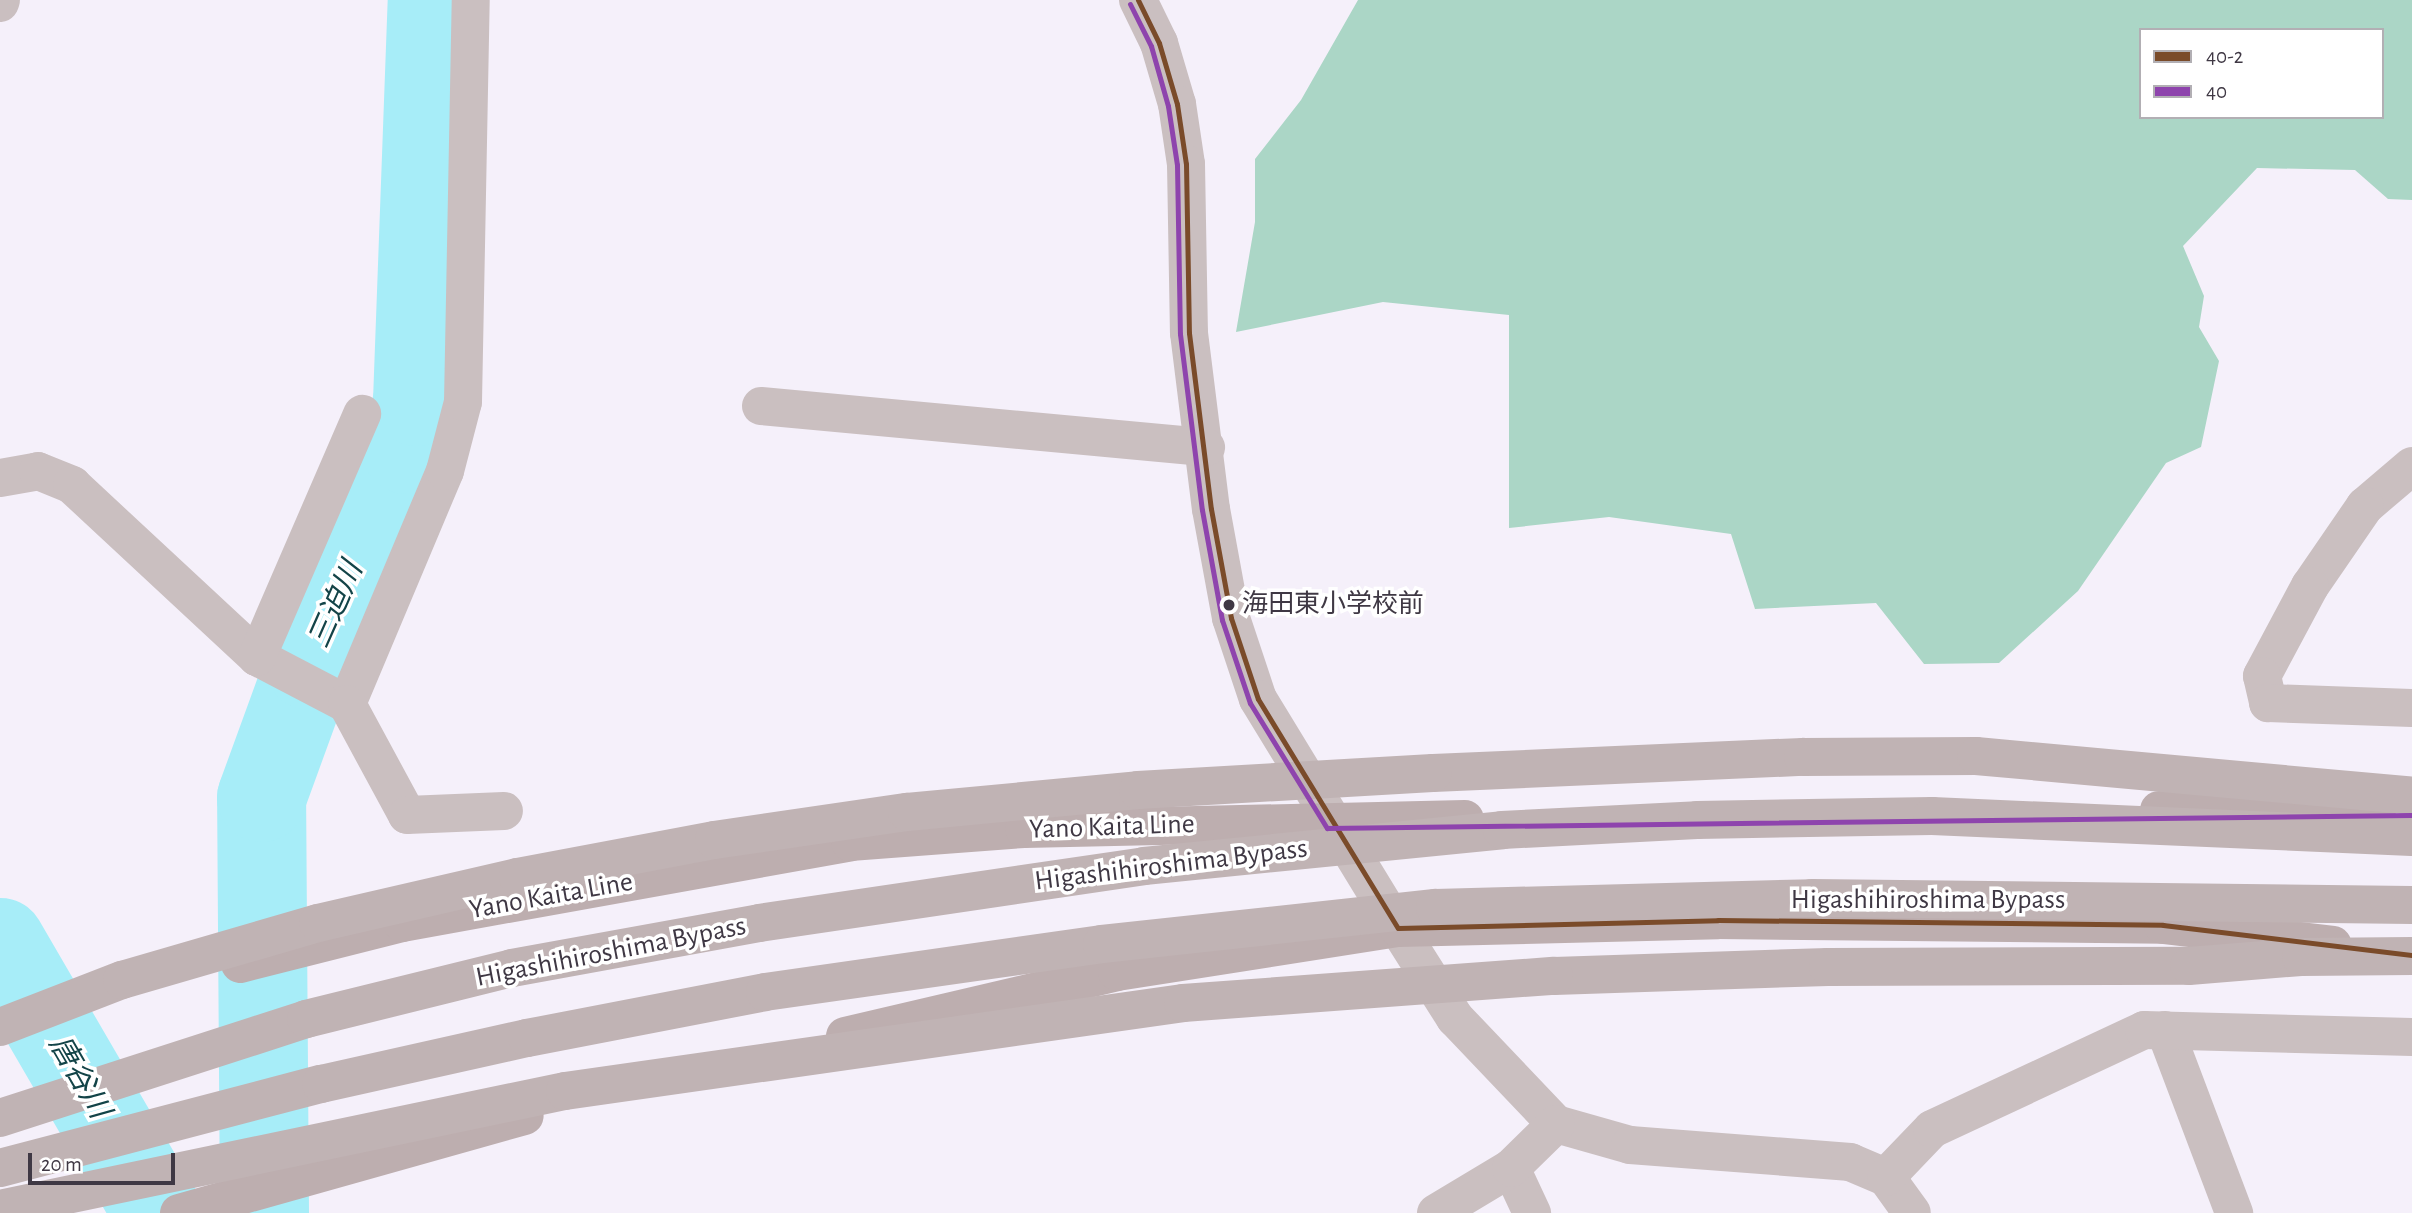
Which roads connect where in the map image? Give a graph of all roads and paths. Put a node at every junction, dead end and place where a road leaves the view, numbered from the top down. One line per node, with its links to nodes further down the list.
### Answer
1 (471, 0): 9 (street)
2 (1138, 0): 5 (street)
3 (761, 406): 5 (street)
4 (362, 414): 8 (street)
5 (1206, 447): 14 (street)
6 (2412, 466): 10 (street)
7 (0, 478): 8 (street)
8 (268, 664): 9 (street)
9 (341, 700): 13 (street)
10 (2412, 708)
11 (2412, 796): 20 (highway, bridge)
12 (2412, 806): 14 (main road, Yano Kaita Line)
13 (505, 811)
14 (1332, 821): 17 (street); 19 (main road, Yano Kaita Line, bridge)
15 (2412, 837): 23 (highway, Higashihiroshima Bypass, bridge)
16 (2412, 905): 25 (highway, Higashihiroshima Bypass, bridge)
17 (1398, 928): 18 (main road); 24 (street); 29 (main road)
18 (2412, 955): 28 (highway, bridge)
19 (0, 1020)
20 (0, 1027)
21 (2165, 1030): 22 (street); 27 (street); 33 (street)
22 (2412, 1037)
23 (0, 1118)
24 (1556, 1124): 26 (street); 27 (street)
25 (0, 1168)
26 (1511, 1168): 30 (street); 31 (street)
27 (1886, 1177): 32 (street)
28 (0, 1209)
29 (179, 1213)
30 (1436, 1213)
31 (1532, 1213)
32 (1912, 1213)
33 (2234, 1213)

